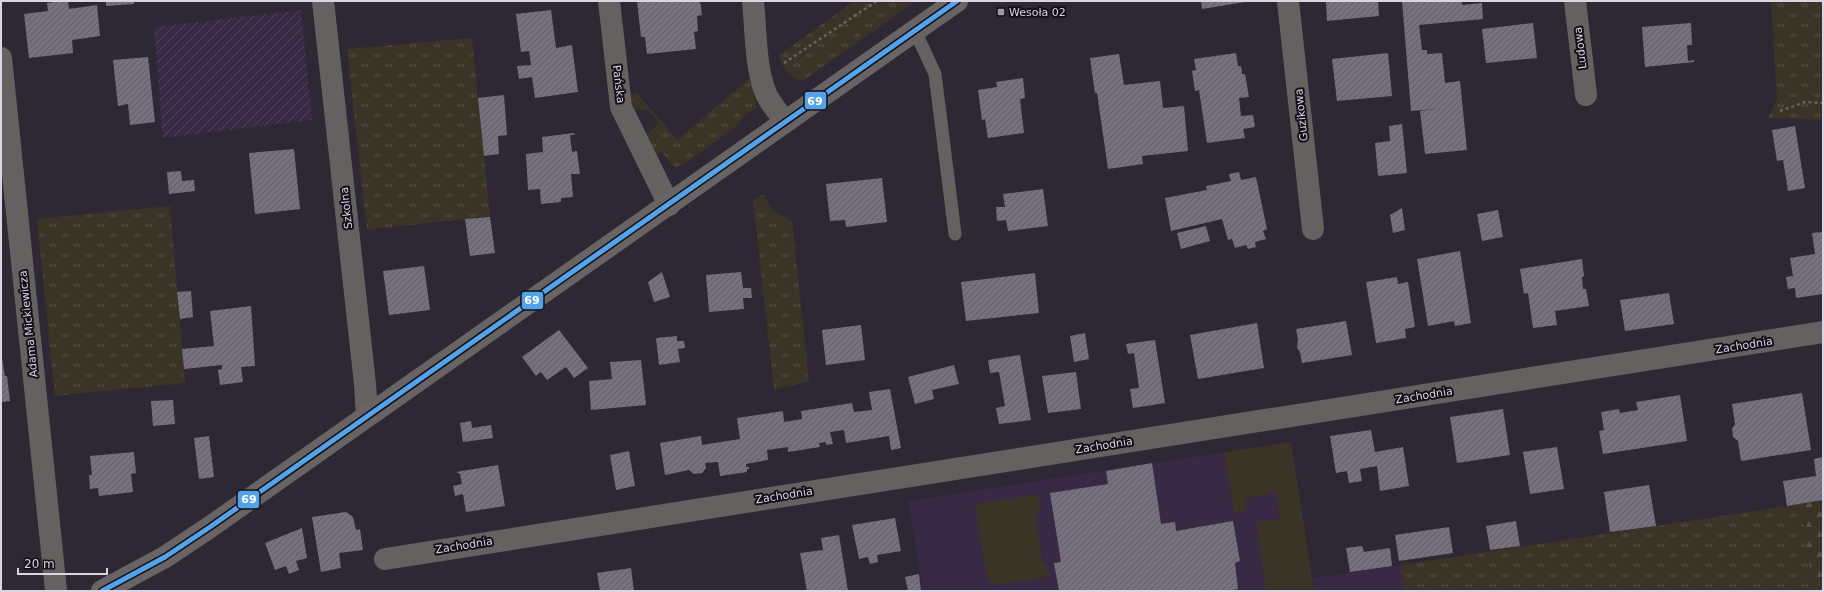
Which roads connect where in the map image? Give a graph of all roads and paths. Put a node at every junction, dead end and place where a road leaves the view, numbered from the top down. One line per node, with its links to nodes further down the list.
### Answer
1 (323, 1): 19 (street, Szkolna)
2 (609, 1): 15 (street, Pańska)
3 (753, 1): 14 (street)
4 (877, 1): 10 (path)
5 (958, 1): 8 (street)
6 (1288, 1): 16 (street, Guzikowa)
7 (1574, 1): 11 (street, Ludowa)
8 (915, 31): 14 (street); 17 (lane)
9 (1, 58): 21 (street, Adama Mickiewicza)
10 (780, 65)
11 (1586, 95)
12 (1823, 103): 13 (path)
13 (1780, 111)
14 (785, 122): 15 (street)
15 (669, 205): 19 (street)
16 (1313, 229)
17 (955, 234)
18 (1823, 332): 20 (street, Zachodnia)
19 (367, 416): 22 (street)
20 (385, 559)
21 (56, 591)
22 (102, 591)

